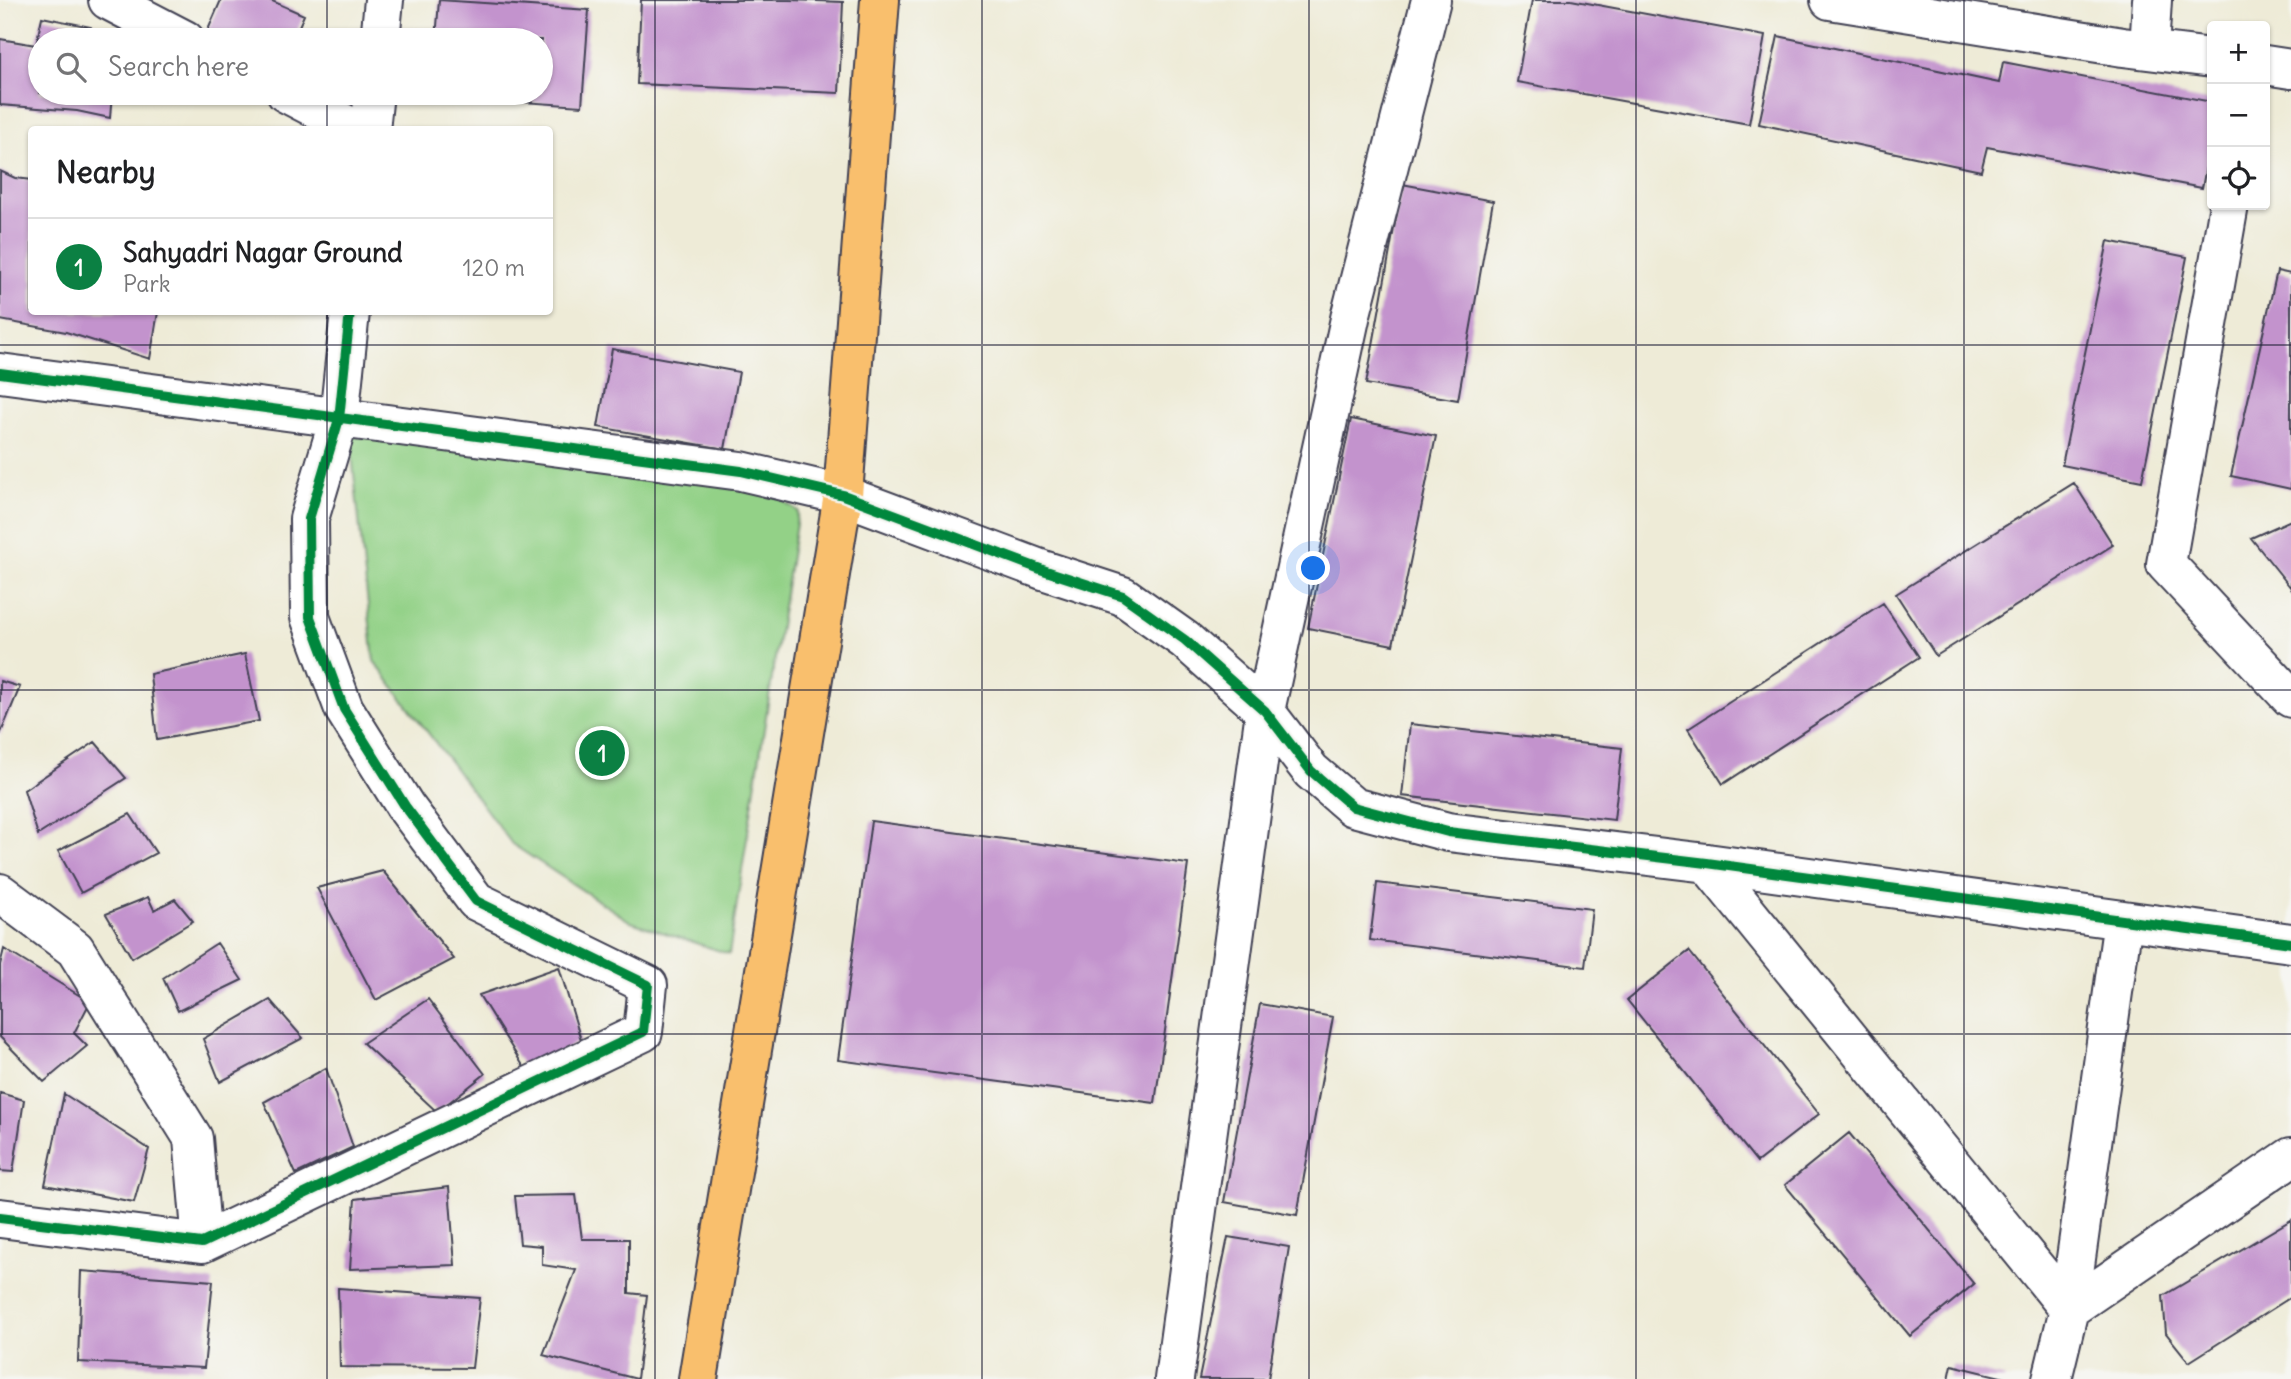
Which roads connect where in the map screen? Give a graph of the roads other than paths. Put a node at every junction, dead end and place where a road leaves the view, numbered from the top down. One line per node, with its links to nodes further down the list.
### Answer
1 (108, 0): 7 (street)
2 (384, 0): 8 (street)
3 (880, 0): 21 (main road)
4 (1431, 0): 24 (street)
5 (1830, 0): 9 (street)
6 (2152, 0): 9 (street)
7 (162, 28)
8 (381, 28)
9 (2149, 50): 10 (street)
10 (2207, 57)
11 (2270, 66): 12 (street)
12 (2291, 68)
13 (309, 105): 15 (street)
14 (373, 105): 16 (street)
15 (349, 126)
16 (370, 126)
17 (2228, 210): 23 (street)
18 (350, 315): 20 (street)
19 (0, 373): 20 (street)
20 (339, 419): 21 (street); 31 (street)
21 (843, 495): 22 (street); 24 (street)
22 (834, 549): 33 (main road)
23 (2291, 698)
24 (1265, 711): 25 (street); 34 (street)
25 (1707, 863): 27 (street); 32 (street)
26 (0, 893): 31 (street)
27 (2123, 920): 28 (street); 32 (street)
28 (2291, 943)
29 (2291, 1157): 32 (street)
30 (0, 1218): 31 (street)
31 (202, 1243)
32 (2069, 1309): 35 (street)
33 (698, 1379)
34 (1174, 1379)
35 (2052, 1379)

